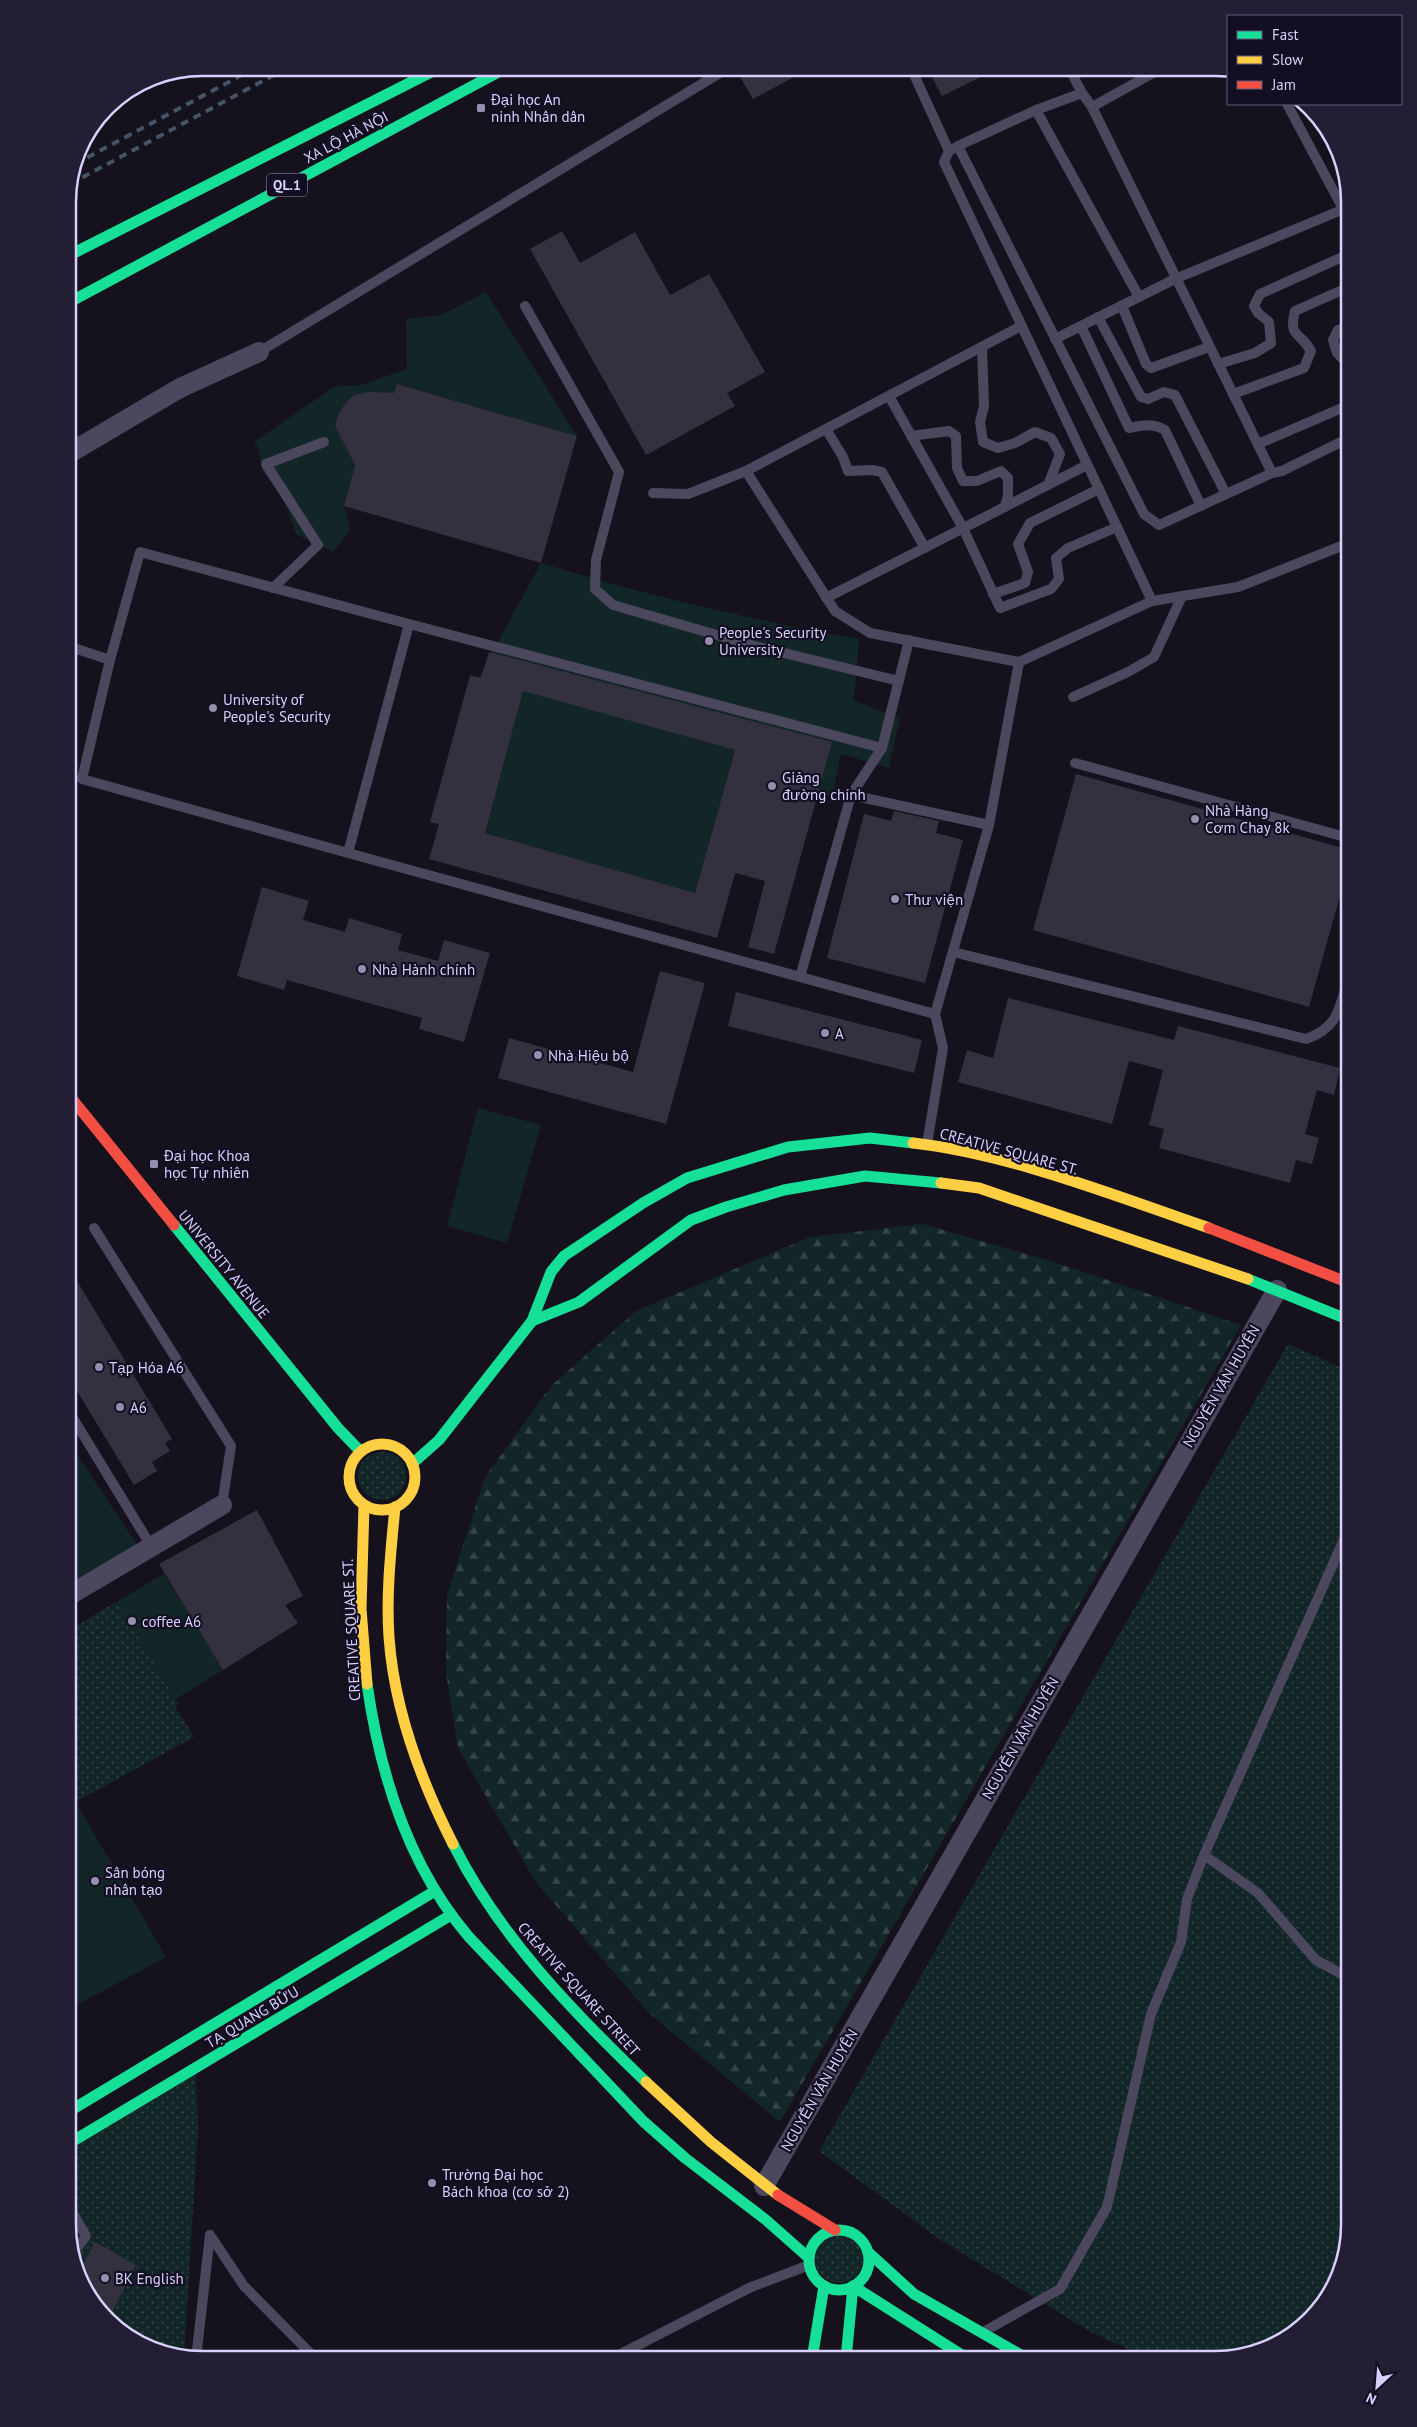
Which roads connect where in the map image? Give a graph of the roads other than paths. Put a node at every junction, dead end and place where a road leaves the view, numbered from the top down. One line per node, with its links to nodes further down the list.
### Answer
1 (423, 76): 14 (main road, XA LỘ HÀ NỘI / QL.1)
2 (491, 76): 19 (main road, XA LỘ HÀ NỘI / QL.1)
3 (714, 77): 29 (lane)
4 (916, 77): 11 (lane)
5 (1074, 77): 7 (lane)
6 (1146, 77): 9 (lane)
7 (1082, 93): 9 (lane); 10 (lane)
8 (1288, 105): 12 (lane)
9 (1092, 107): 16 (lane)
10 (1036, 110): 11 (lane); 18 (lane)
11 (954, 148): 23 (lane); 26 (lane)
12 (1341, 203)
13 (1341, 210): 16 (lane)
14 (77, 251)
15 (1341, 258): 31 (lane)
16 (1175, 278): 18 (lane); 28 (lane)
17 (1341, 291): 32 (lane)
18 (1139, 297): 21 (lane)
19 (77, 298)
20 (525, 306): 64 (lane)
21 (1122, 306): 22 (lane); 28 (lane)
22 (1098, 317): 24 (lane); 47 (lane)
23 (1021, 326): 27 (lane); 41 (lane)
24 (1081, 326): 26 (lane); 48 (lane)
25 (1341, 329): 30 (lane)
26 (1055, 339): 48 (lane)
27 (982, 347): 33 (lane); 44 (lane)
28 (1209, 347): 31 (lane)
29 (259, 352): 40 (street)
30 (1341, 357)
31 (1218, 364): 32 (lane)
32 (1233, 394): 39 (lane)
33 (889, 396): 35 (lane); 36 (lane)
34 (1341, 409): 39 (lane)
35 (826, 429): 42 (lane); 53 (lane)
36 (911, 436): 49 (lane); 51 (lane)
37 (324, 442): 54 (lane)
38 (1341, 442): 43 (lane)
39 (1258, 444): 43 (lane)
40 (77, 449)
41 (1087, 465): 44 (lane); 45 (lane)
42 (746, 471): 46 (lane); 57 (lane)
43 (1272, 473): 47 (lane)
44 (1048, 485): 49 (lane)
45 (1099, 489): 50 (lane); 55 (lane)
46 (653, 493)
47 (1226, 494): 48 (lane)
48 (1201, 506)
49 (1005, 507): 51 (lane)
50 (1117, 527): 55 (lane); 58 (lane)
51 (963, 528): 53 (lane); 55 (lane)
52 (1341, 547): 56 (lane)
53 (925, 548): 57 (lane)
54 (273, 588): 59 (lane); 62 (lane)
55 (993, 594)
56 (1182, 596): 58 (lane); 65 (lane)
57 (826, 598): 60 (lane)
58 (1152, 601): 63 (lane)
59 (409, 624): 66 (lane); 71 (lane)
60 (909, 640): 63 (lane); 64 (lane)
61 (77, 649): 62 (lane)
62 (110, 660): 71 (lane)
63 (1019, 662): 69 (lane)
64 (899, 681): 66 (lane)
65 (1073, 697)
66 (882, 748): 68 (lane)
67 (1075, 763): 70 (lane)
68 (852, 795): 69 (lane); 73 (lane)
69 (989, 825): 72 (lane)
70 (1341, 836)
71 (348, 853): 73 (lane)
72 (953, 952): 74 (lane); 75 (lane)
73 (800, 977): 75 (lane)
74 (1341, 1002)
75 (935, 1014): 77 (lane)
76 (77, 1105): 84 (main road, UNIVERSITY AVENUE)
77 (927, 1145): 79 (main road, CREATIVE SQUARE ST.); 82 (main road, CREATIVE SQUARE ST.)
78 (94, 1228): 86 (lane)
79 (1341, 1280)
80 (1276, 1290): 81 (main road, CREATIVE SQUARE ST.); 82 (main road, CREATIVE SQUARE ST.); 98 (street, NGUYỄN VĂN HUYÊN)
81 (1341, 1316)
82 (532, 1321): 85 (main road, CREATIVE SQUARE ST.)
83 (76, 1424): 89 (lane)
84 (360, 1451): 85 (main road); 87 (main road)
85 (412, 1464): 88 (main road)
86 (222, 1505): 89 (street)
87 (364, 1505): 88 (main road); 93 (main road, CREATIVE SQUARE ST.)
88 (395, 1507): 98 (main road, CREATIVE SQUARE STREET)
89 (151, 1546): 91 (street)
90 (1341, 1548): 92 (lane)
91 (76, 1591)
92 (1204, 1855): 95 (lane); 106 (lane)
93 (436, 1891): 94 (main road); 96 (main road, TẠ QUANG BỬU)
94 (451, 1915): 97 (main road, TẠ QUANG BỬU); 103 (main road)
95 (1341, 1973)
96 (76, 2107)
97 (76, 2139)
98 (764, 2186): 100 (main road, CREATIVE SQUARE STREET)
99 (76, 2219): 101 (lane)
100 (835, 2230): 102 (main road); 103 (main road)
101 (78, 2246)
102 (868, 2252): 105 (main road); 106 (main road)
103 (809, 2261): 104 (main road); 109 (lane)
104 (824, 2286): 105 (main road); 110 (main road)
105 (853, 2286): 111 (main road); 112 (main road)
106 (981, 2333): 113 (main road)
107 (197, 2350): 108 (lane)
108 (307, 2350)
109 (627, 2350)
110 (813, 2351)
111 (847, 2351)
112 (955, 2351)
113 (1012, 2351)

